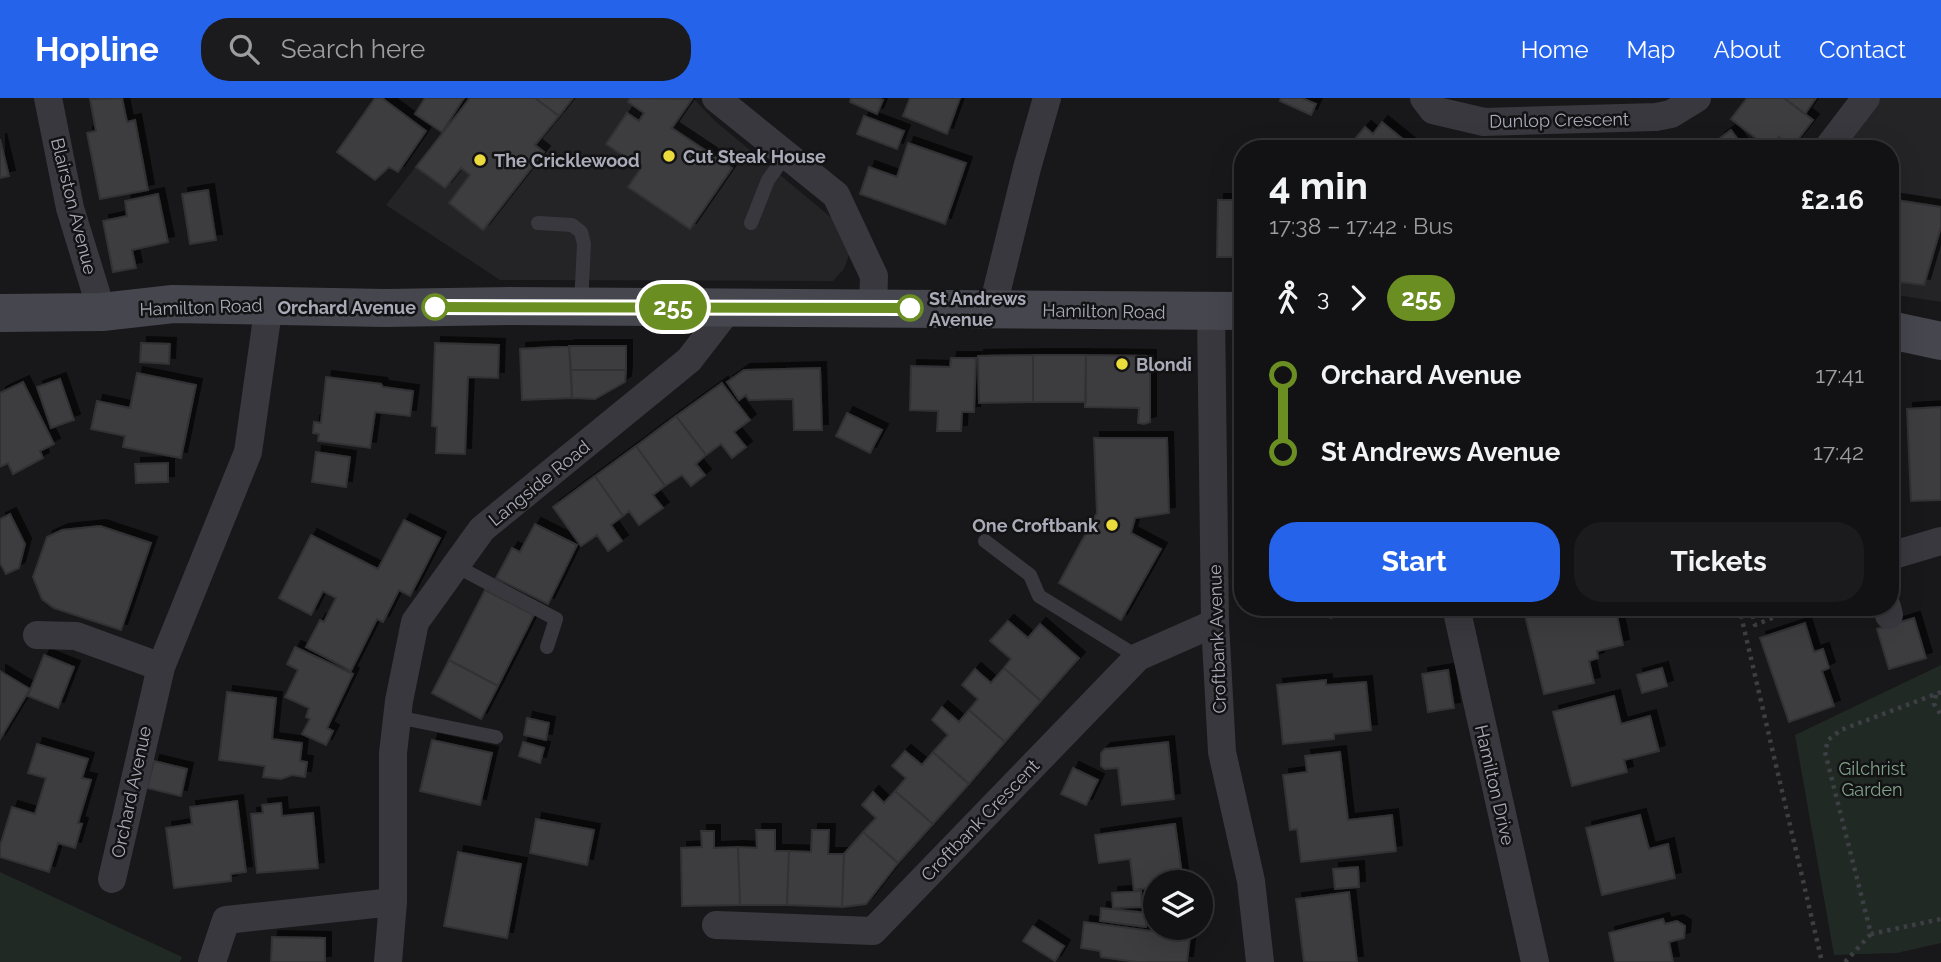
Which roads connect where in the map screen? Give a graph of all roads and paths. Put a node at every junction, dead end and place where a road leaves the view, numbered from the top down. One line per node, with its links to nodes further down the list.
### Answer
1 (48, 98): 16 (street, Blairston Avenue)
2 (716, 98): 8 (street)
3 (1047, 98): 15 (street)
4 (1424, 98): 5 (street, Dunlop Crescent)
5 (1697, 98)
6 (1867, 98): 7 (street)
7 (1834, 140)
8 (786, 155): 10 (lane); 14 (street)
9 (538, 223): 12 (lane)
10 (751, 223)
11 (269, 304): 12 (main road, Hamilton Road); 16 (main road, Hamilton Road); 33 (street, Orchard Avenue)
12 (581, 307): 13 (main road, Hamilton Road)
13 (730, 307): 14 (main road, Hamilton Road); 24 (street, Langside Road)
14 (873, 308): 15 (main road, Hamilton Road)
15 (992, 310): 17 (main road, Hamilton Road)
16 (102, 312): 18 (main road, Hamilton Road)
17 (1227, 312): 29 (street, Croftbank Avenue)
18 (0, 313)
19 (1899, 332): 20 (main road)
20 (1941, 341)
21 (985, 541): 32 (lane)
22 (1941, 541): 23 (street)
23 (1899, 553)
24 (456, 566): 31 (lane); 36 (street, Langside Road)
25 (1458, 616): 46 (street, Hamilton Drive)
26 (1740, 616): 47 (path)
27 (1753, 616): 28 (path)
28 (1777, 616)
29 (1215, 622): 32 (street, Croftbank Crescent); 45 (street, Croftbank Avenue)
30 (37, 635): 33 (street)
31 (547, 648)
32 (1138, 657): 41 (street, Croftbank Crescent)
33 (161, 667): 38 (street, Orchard Avenue)
34 (1939, 693): 35 (path); 42 (path)
35 (1941, 715)
36 (397, 717): 37 (lane); 39 (street, Langside Road)
37 (496, 737)
38 (112, 879)
39 (393, 902): 43 (street); 44 (street, Langside Road)
40 (1941, 919): 42 (path)
41 (716, 925)
42 (1871, 934): 48 (path)
43 (212, 962)
44 (388, 962)
45 (1260, 962)
46 (1535, 962)
47 (1822, 962)
48 (1845, 962)

